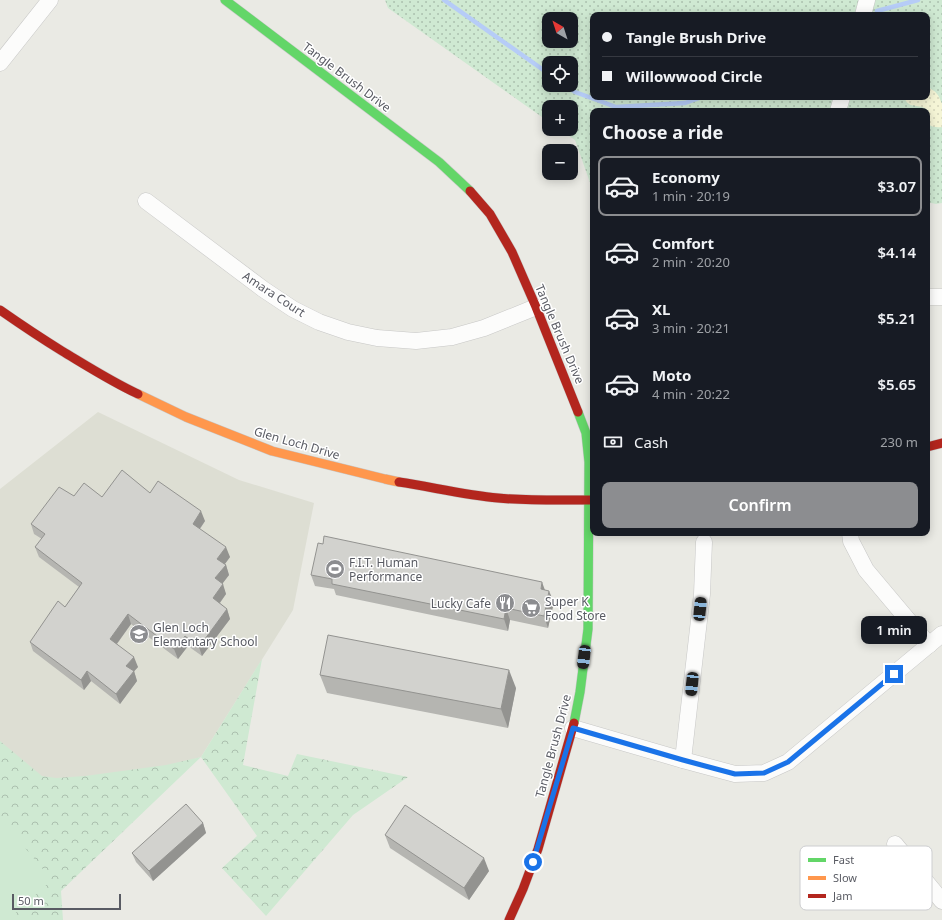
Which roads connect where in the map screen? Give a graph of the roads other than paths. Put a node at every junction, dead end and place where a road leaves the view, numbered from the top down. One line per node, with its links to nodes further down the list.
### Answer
1 (50, 0): 5 (street)
2 (225, 0): 9 (street, Tangle Brush Drive)
3 (867, 0): 4 (street)
4 (864, 12)
5 (0, 63)
6 (146, 201): 9 (street, Amara Court)
7 (930, 297): 8 (street)
8 (942, 297)
9 (536, 307): 13 (street, Tangle Brush Drive)
10 (0, 310): 14 (street, Glen Loch Drive)
11 (942, 444): 12 (street)
12 (930, 446)
13 (590, 481)
14 (590, 500)
15 (590, 536): 20 (street, Tangle Brush Drive)
16 (850, 536): 19 (street)
17 (704, 542): 21 (street)
18 (942, 634): 19 (street)
19 (929, 645): 21 (street)
20 (573, 728): 21 (street); 24 (street, Tangle Brush Drive)
21 (683, 760)
22 (932, 889): 23 (street)
23 (942, 901)
24 (510, 920)

